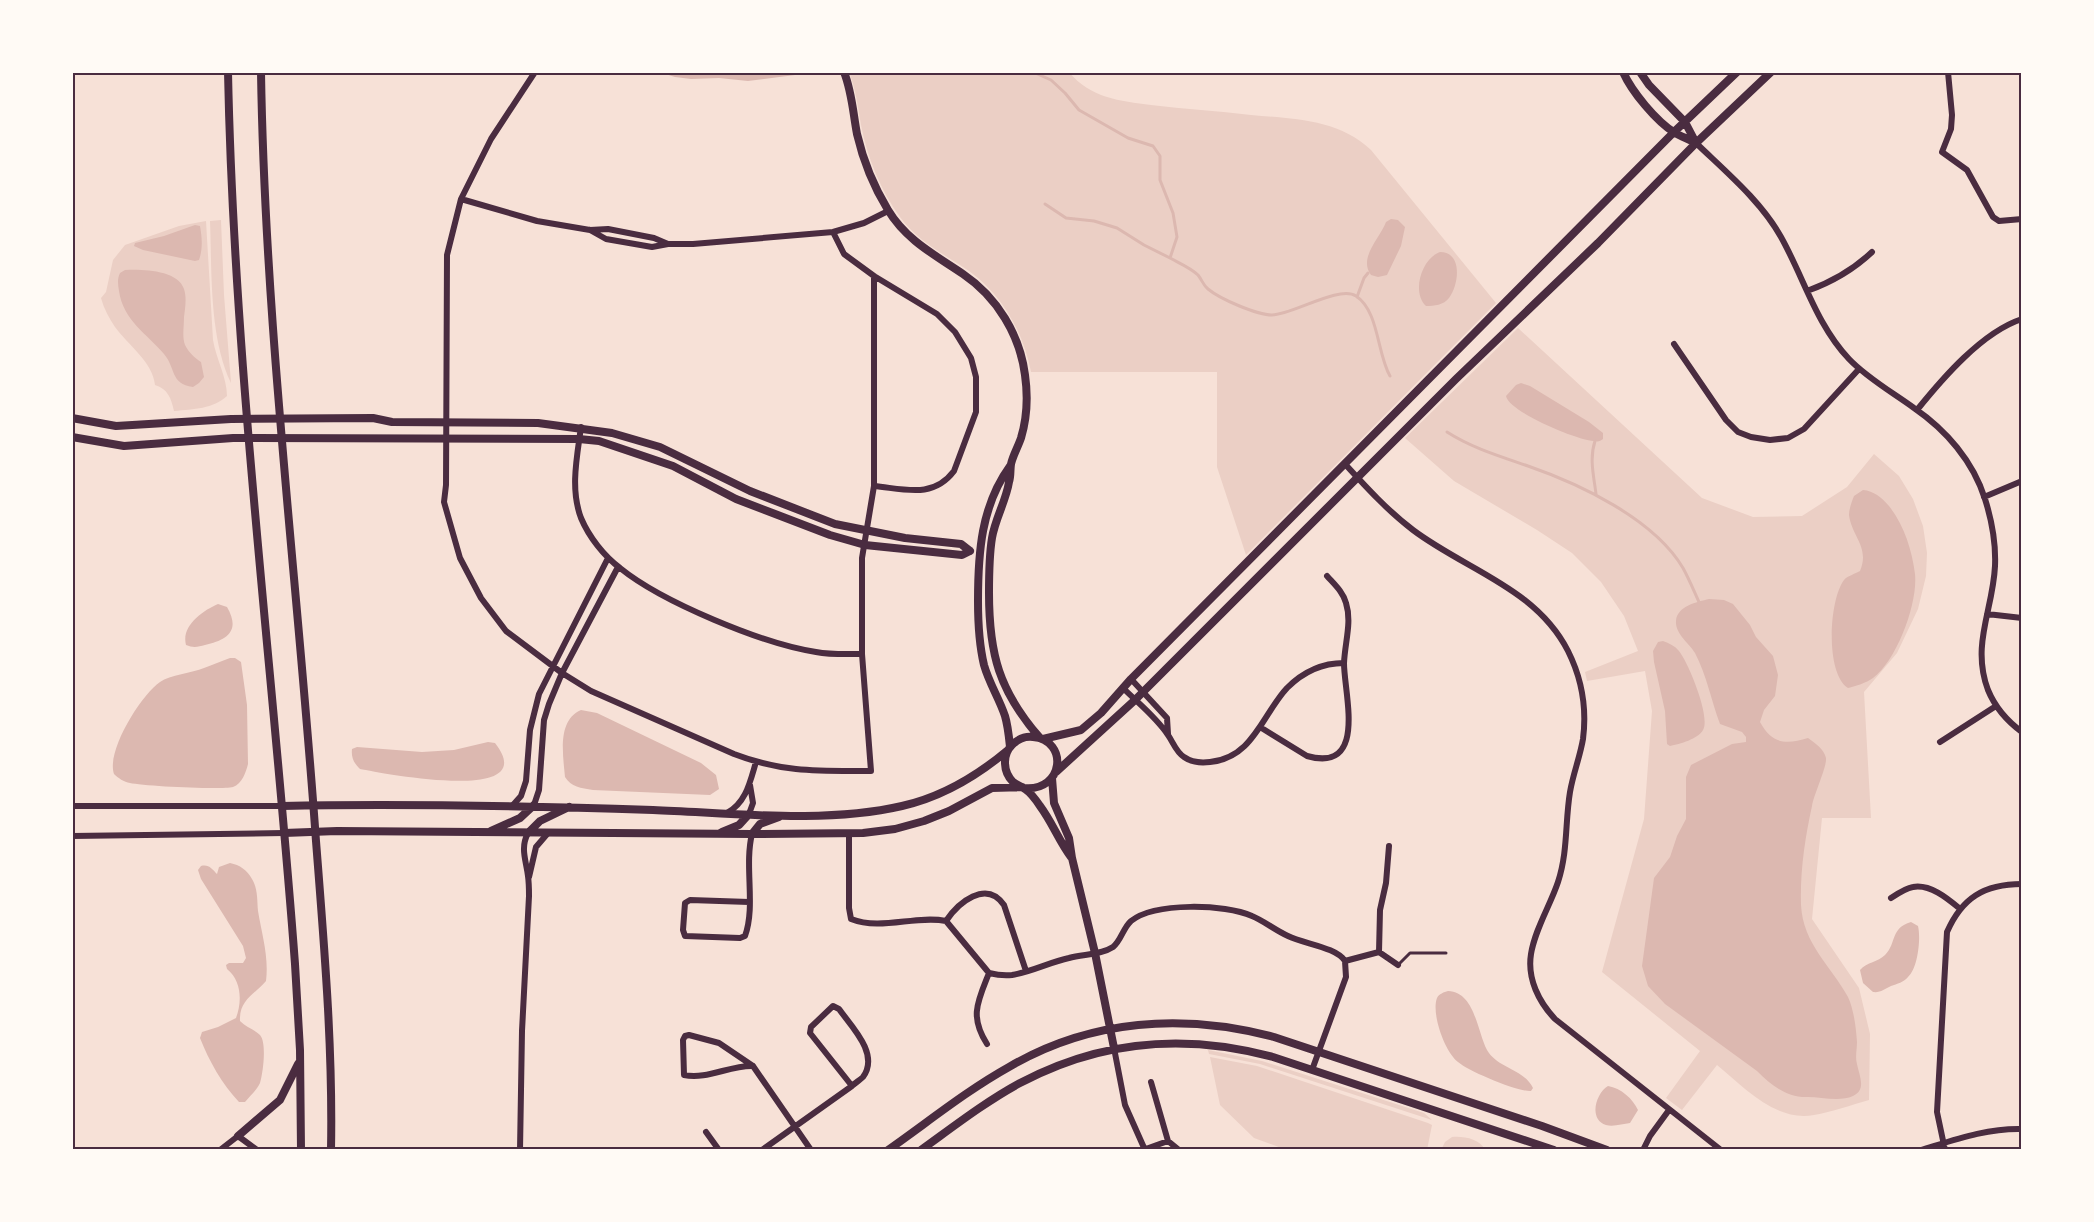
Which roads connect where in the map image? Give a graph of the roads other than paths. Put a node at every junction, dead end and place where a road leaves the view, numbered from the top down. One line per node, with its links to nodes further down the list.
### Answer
1 (228, 72): 25 (main road)
2 (261, 72): 26 (main road)
3 (535, 72): 13 (street)
4 (843, 72): 14 (street)
5 (1623, 72): 11 (street)
6 (1640, 72): 10 (street)
7 (1737, 72): 10 (street)
8 (1771, 72): 12 (street)
9 (1948, 72): 15 (street)
10 (1685, 122): 11 (street); 12 (street)
11 (1674, 132): 12 (street); 35 (street)
12 (1696, 143): 19 (street); 36 (street)
13 (461, 200): 16 (street); 27 (street)
14 (888, 211): 16 (street); 34 (street)
15 (2022, 219)
16 (833, 232): 18 (street)
17 (1872, 252): 19 (street)
18 (874, 276): 38 (street); 38 (street)
19 (1807, 291): 22 (street)
20 (2022, 319): 23 (street)
21 (1674, 344): 22 (street)
22 (1859, 369): 23 (street)
23 (1917, 410): 39 (street)
24 (72, 418): 25 (street)
25 (248, 419): 26 (street); 31 (main road)
26 (280, 419): 27 (street); 32 (main road)
27 (446, 423): 28 (street); 30 (street)
28 (581, 427): 33 (street); 40 (street)
29 (72, 437): 31 (street)
30 (446, 437): 32 (street); 33 (street); 52 (street)
31 (249, 438): 32 (street); 72 (main road)
32 (282, 438): 69 (main road)
33 (579, 439): 41 (street); 45 (street)
34 (1011, 464): 43 (street); 44 (street)
35 (1345, 464): 36 (street); 54 (street)
36 (1357, 477): 56 (street); 111 (street)
37 (2022, 481): 39 (street)
38 (874, 486): 40 (street)
39 (1984, 497): 48 (street)
40 (867, 531): 41 (street); 42 (street)
41 (865, 545): 42 (street); 50 (street)
42 (970, 551): 43 (street)
43 (979, 552): 44 (street); 64 (street)
44 (990, 554): 62 (street)
45 (608, 558): 46 (street); 52 (street)
46 (618, 567): 50 (street); 53 (street)
47 (1327, 576): 51 (street)
48 (1987, 614): 49 (street); 58 (street)
49 (2022, 618)
50 (862, 654): 65 (street)
51 (1344, 663): 59 (street); 59 (street)
52 (553, 666): 53 (street); 70 (street)
53 (562, 673): 65 (street); 73 (street)
54 (1131, 679): 55 (street); 56 (street)
55 (1123, 688): 57 (street); 62 (street)
56 (1144, 692): 57 (street); 61 (street)
57 (1135, 700): 61 (street); 66 (street)
58 (1996, 706): 60 (street); 63 (street)
59 (1260, 727): 61 (street)
60 (2022, 732)
61 (1168, 734)
62 (1042, 739): 64 (street); 66 (street)
63 (1940, 742)
64 (1009, 748): 68 (street); 77 (street)
65 (756, 762): 67 (street)
66 (1054, 775): 68 (street); 88 (street)
67 (750, 784): 75 (street); 76 (street)
68 (1023, 788): 85 (street); 88 (street)
69 (314, 805): 70 (street); 72 (street); 78 (main road)
70 (513, 805): 73 (street)
71 (72, 806): 72 (street)
72 (282, 806): 80 (main road)
73 (534, 806): 74 (street); 79 (street)
74 (571, 807): 75 (street); 81 (street)
75 (727, 813): 76 (street)
76 (749, 814): 77 (street); 83 (street)
77 (786, 815): 84 (street)
78 (316, 832): 79 (street); 80 (street); 121 (main road)
79 (487, 832): 81 (street)
80 (284, 833): 86 (street); 106 (main road)
81 (528, 833): 82 (street); 89 (street)
82 (548, 833): 83 (street); 89 (street)
83 (715, 834): 84 (street)
84 (752, 834): 85 (street); 92 (street)
85 (849, 834): 94 (street)
86 (72, 836)
87 (1389, 846): 95 (street)
88 (1072, 858): 96 (street)
89 (529, 877): 122 (street)
90 (2022, 884): 93 (street)
91 (1891, 898): 93 (street)
92 (749, 902): 92 (street)
93 (1959, 908): 117 (street)
94 (946, 921): 100 (street); 101 (street)
95 (1379, 952): 98 (street); 99 (street)
96 (1095, 953): 98 (street); 100 (street); 102 (street)
97 (1446, 953): 99 (lane)
98 (1345, 961): 105 (street)
99 (1398, 965)
100 (1026, 971): 101 (street)
101 (989, 972): 103 (street)
102 (1110, 1029): 104 (street); 105 (street); 126 (street)
103 (987, 1044)
104 (1114, 1048): 108 (street); 127 (street); 128 (street)
105 (1320, 1052): 108 (street); 131 (street)
106 (300, 1061): 115 (main road); 120 (main road)
107 (753, 1066): 107 (street); 112 (street)
108 (1311, 1070): 130 (street)
109 (1151, 1082): 116 (street)
110 (852, 1086): 110 (street); 112 (street)
111 (1669, 1110): 132 (street); 133 (street)
112 (795, 1127): 124 (street); 125 (street)
113 (2022, 1129): 117 (street)
114 (706, 1132): 123 (street)
115 (238, 1136): 118 (street); 119 (street)
116 (1168, 1141): 128 (street); 129 (street)
117 (1944, 1147): 134 (street)
118 (220, 1150)
119 (257, 1150)
120 (301, 1150)
121 (331, 1150)
122 (520, 1150)
123 (719, 1150)
124 (762, 1150)
125 (811, 1150)
126 (888, 1150)
127 (921, 1150)
128 (1144, 1150)
129 (1179, 1150)
130 (1554, 1150)
131 (1607, 1150)
132 (1643, 1150)
133 (1721, 1150)
134 (1921, 1150)

